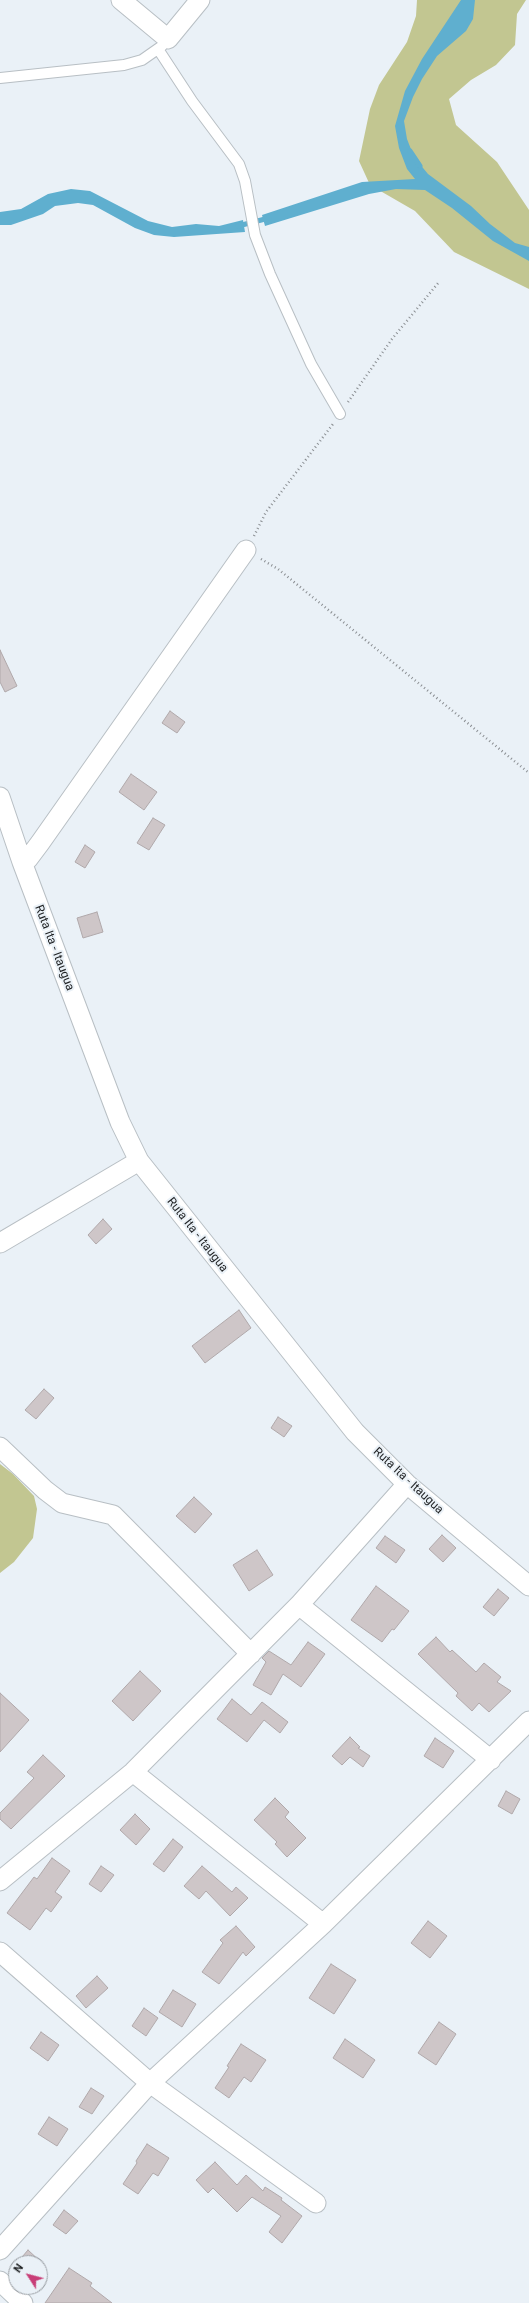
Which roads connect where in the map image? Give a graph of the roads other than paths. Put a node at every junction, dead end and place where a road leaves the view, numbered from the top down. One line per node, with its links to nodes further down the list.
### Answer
1 (121, 0): 3 (street)
2 (200, 0): 3 (street)
3 (163, 44): 4 (lane); 5 (lane)
4 (0, 78)
5 (340, 414)
6 (246, 550): 8 (street)
7 (0, 797): 8 (street, Ruta Ita - Itaugua)
8 (22, 862): 9 (street, Ruta Ita - Itaugua)
9 (139, 1161): 10 (street); 12 (street, Ruta Ita - Itaugua)
10 (0, 1243)
11 (0, 1447): 15 (street)
12 (406, 1484): 13 (street, Ruta Ita - Itaugua); 14 (street)
13 (529, 1586)
14 (299, 1605): 15 (street); 17 (street)
15 (250, 1654): 18 (street)
16 (529, 1721): 17 (street)
17 (491, 1760): 20 (street)
18 (133, 1772): 19 (street); 20 (street)
19 (0, 1881)
20 (323, 1924): 22 (street)
21 (0, 1952): 22 (street)
22 (150, 2083): 23 (street); 24 (street)
23 (316, 2204)
24 (0, 2250)
25 (0, 2281): 26 (street)
26 (23, 2303)

